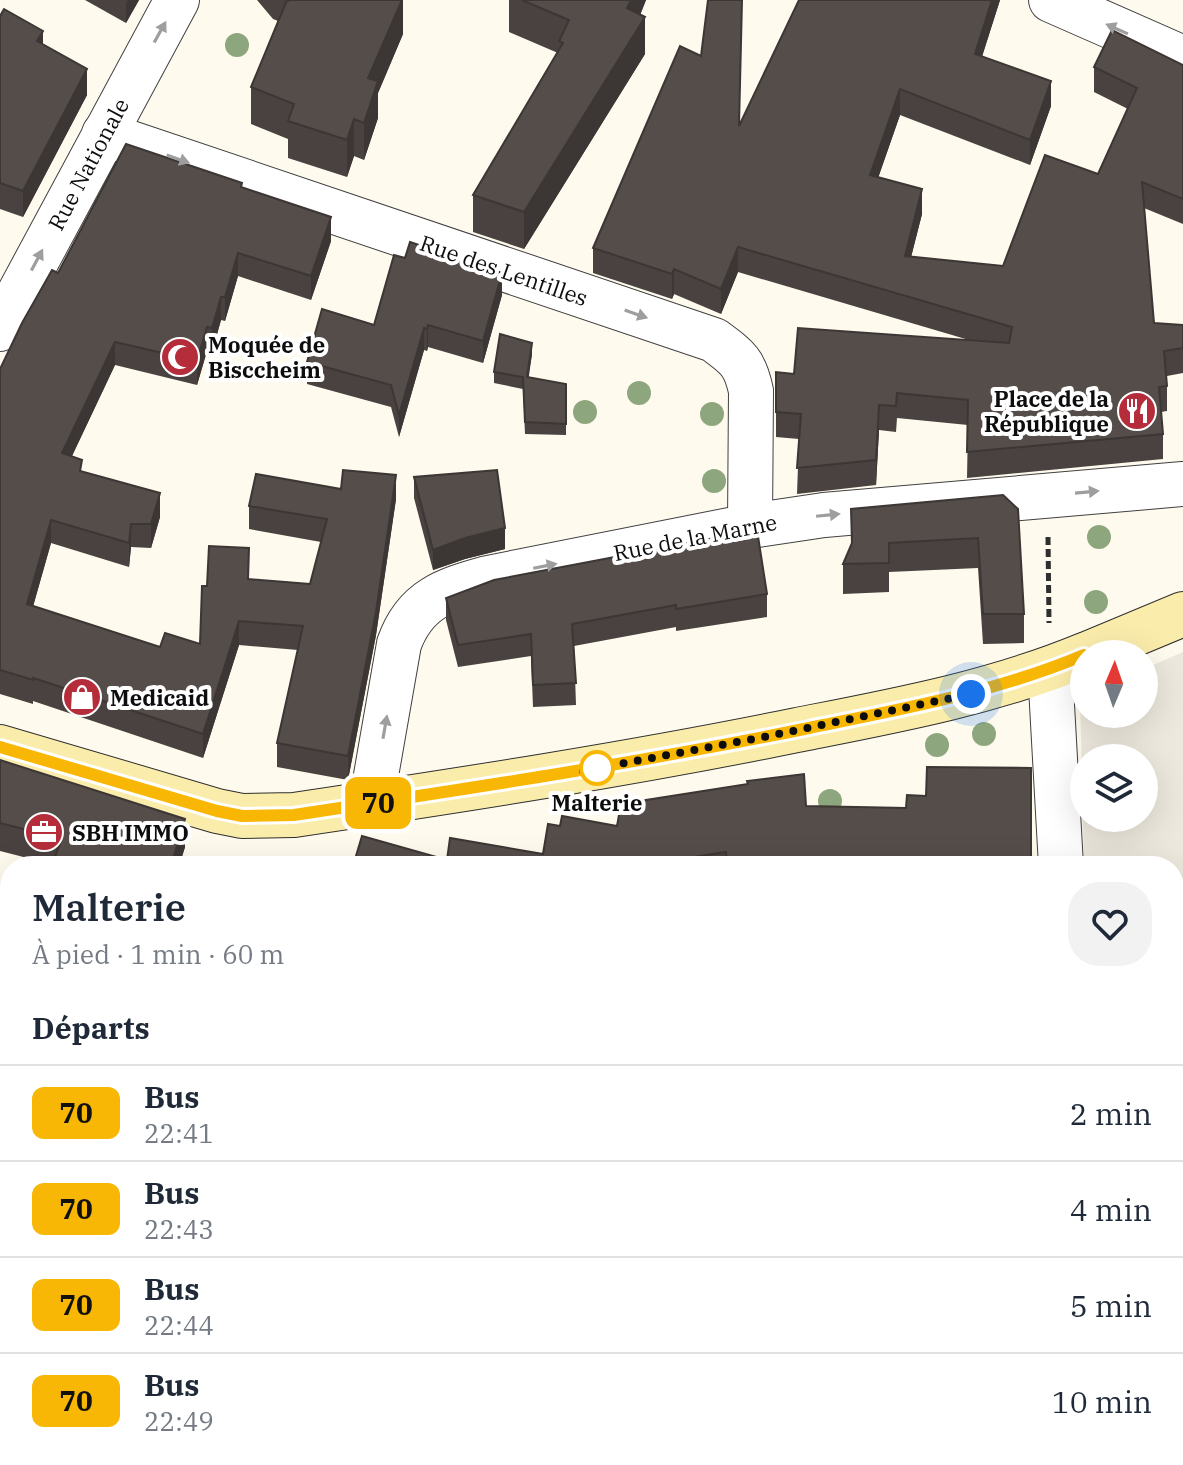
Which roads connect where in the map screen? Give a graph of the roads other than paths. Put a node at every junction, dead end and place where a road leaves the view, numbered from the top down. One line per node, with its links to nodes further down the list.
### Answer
1 (177, 0): 4 (street, Rue Nationale, one-way to 1)
2 (1051, 0): 3 (street, one-way to 2)
3 (1183, 58)
4 (104, 134): 5 (street, Rue Nationale, one-way to 4); 7 (street, Rue des Lentilles, one-way to 7)
5 (0, 329)
6 (1183, 484): 7 (street, Rue de la Marne, one-way to 6)
7 (750, 526): 13 (street, Rue de la Marne, one-way to 7)
8 (1183, 614): 9 (street)
9 (1120, 640)
10 (1070, 660): 13 (street)
11 (1070, 723): 14 (street)
12 (0, 747): 13 (street)
13 (371, 804)
14 (1062, 856)

